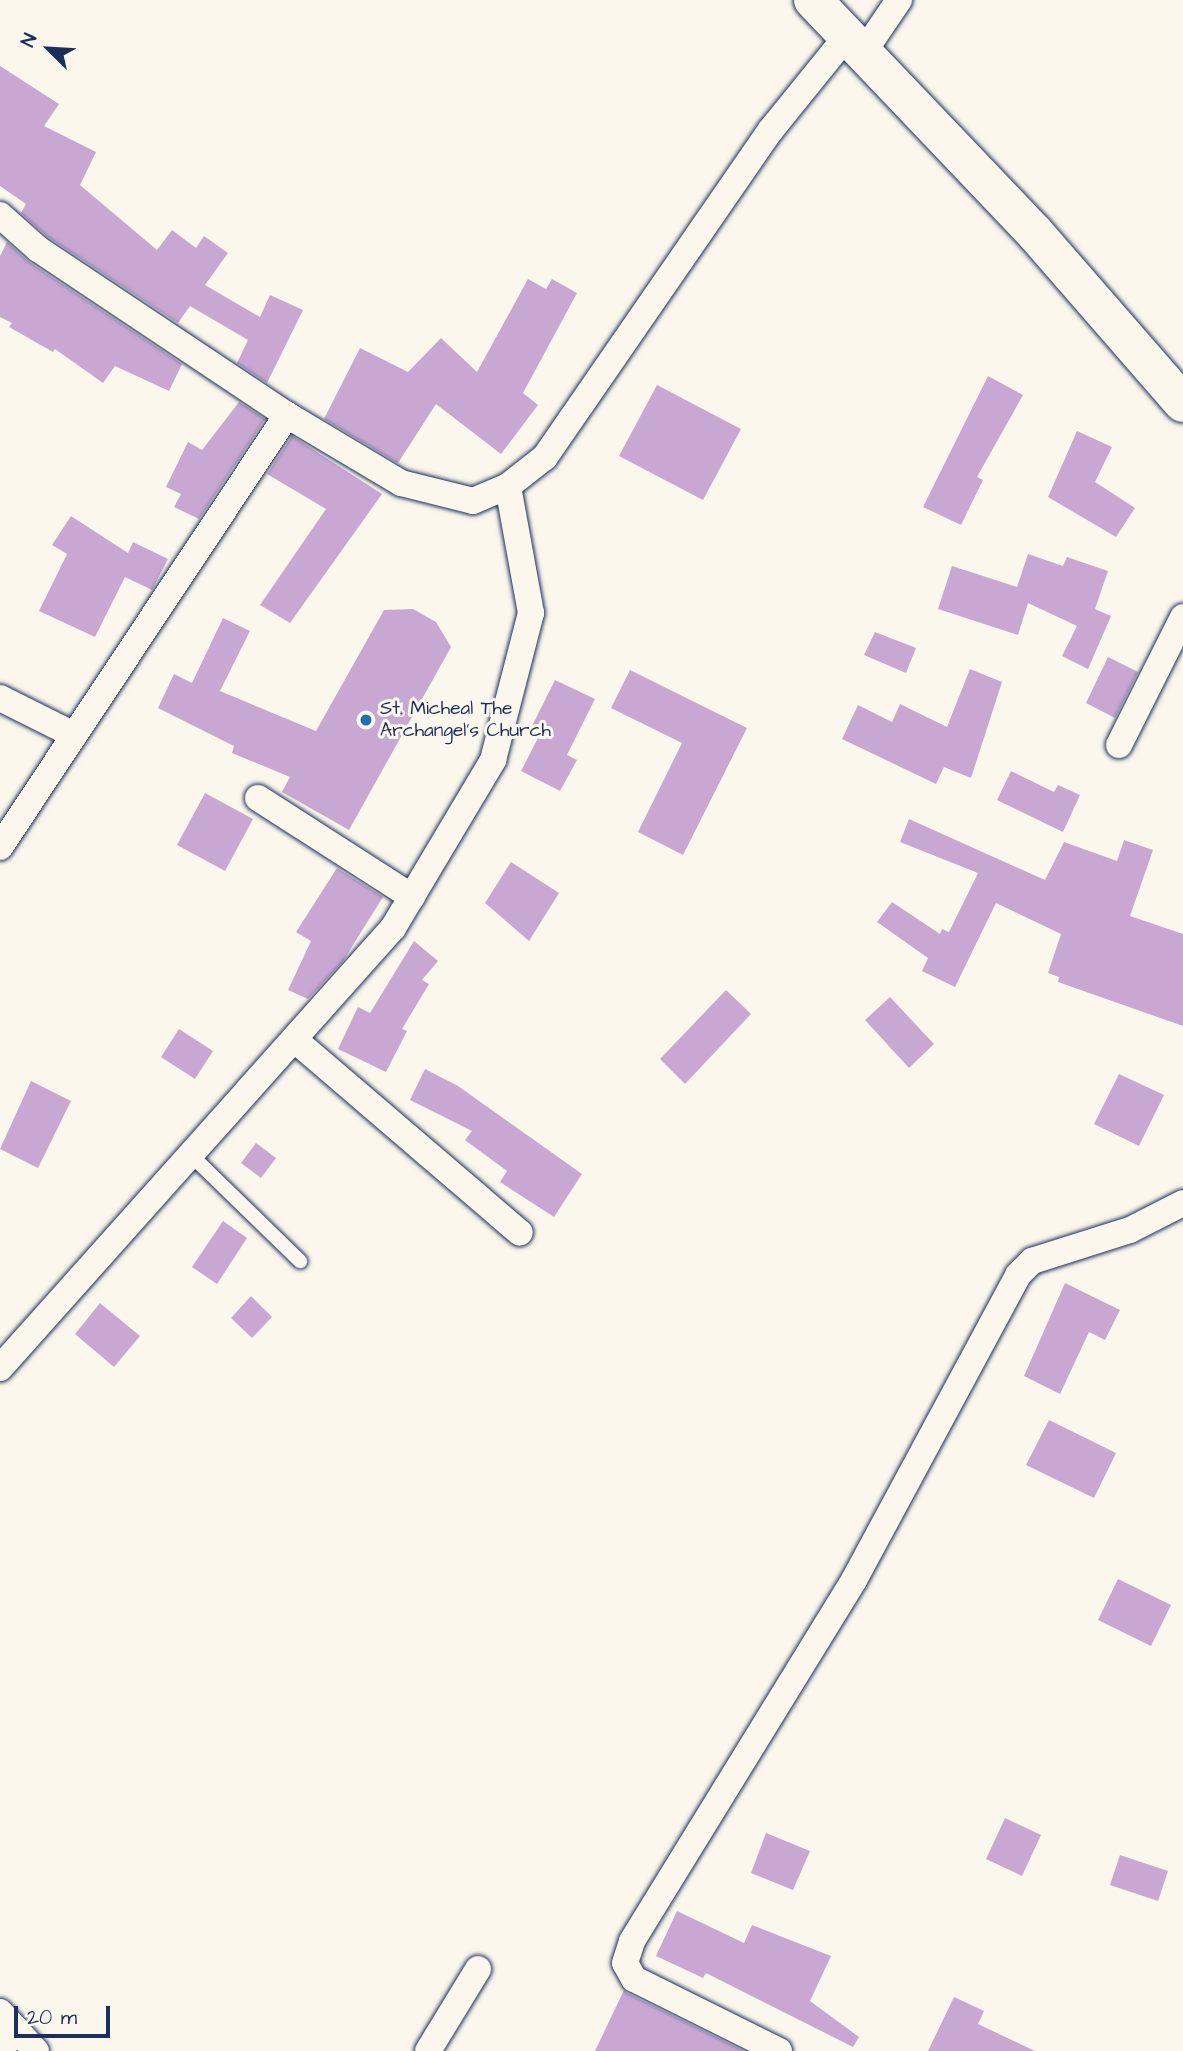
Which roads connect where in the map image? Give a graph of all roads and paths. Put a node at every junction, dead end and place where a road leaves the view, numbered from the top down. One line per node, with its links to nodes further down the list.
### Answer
1 (813, 0): 3 (street)
2 (899, 0): 3 (street)
3 (855, 44): 5 (street); 7 (street)
4 (0, 215): 6 (street)
5 (1183, 403)
6 (287, 415): 7 (street); 10 (street)
7 (508, 486): 14 (street)
8 (1183, 617): 11 (street)
9 (0, 698): 10 (street)
10 (74, 735): 13 (street)
11 (1119, 745)
12 (258, 798): 14 (street)
13 (0, 847)
14 (412, 897): 15 (street)
15 (295, 1040): 16 (street); 18 (street)
16 (192, 1156): 19 (lane); 20 (street)
17 (1183, 1203): 26 (street)
18 (520, 1233)
19 (300, 1261)
20 (0, 1368)
21 (478, 1969): 25 (street)
22 (7, 2020): 23 (street); 24 (street)
23 (1, 2051)
24 (36, 2051)
25 (428, 2051)
26 (779, 2051)

